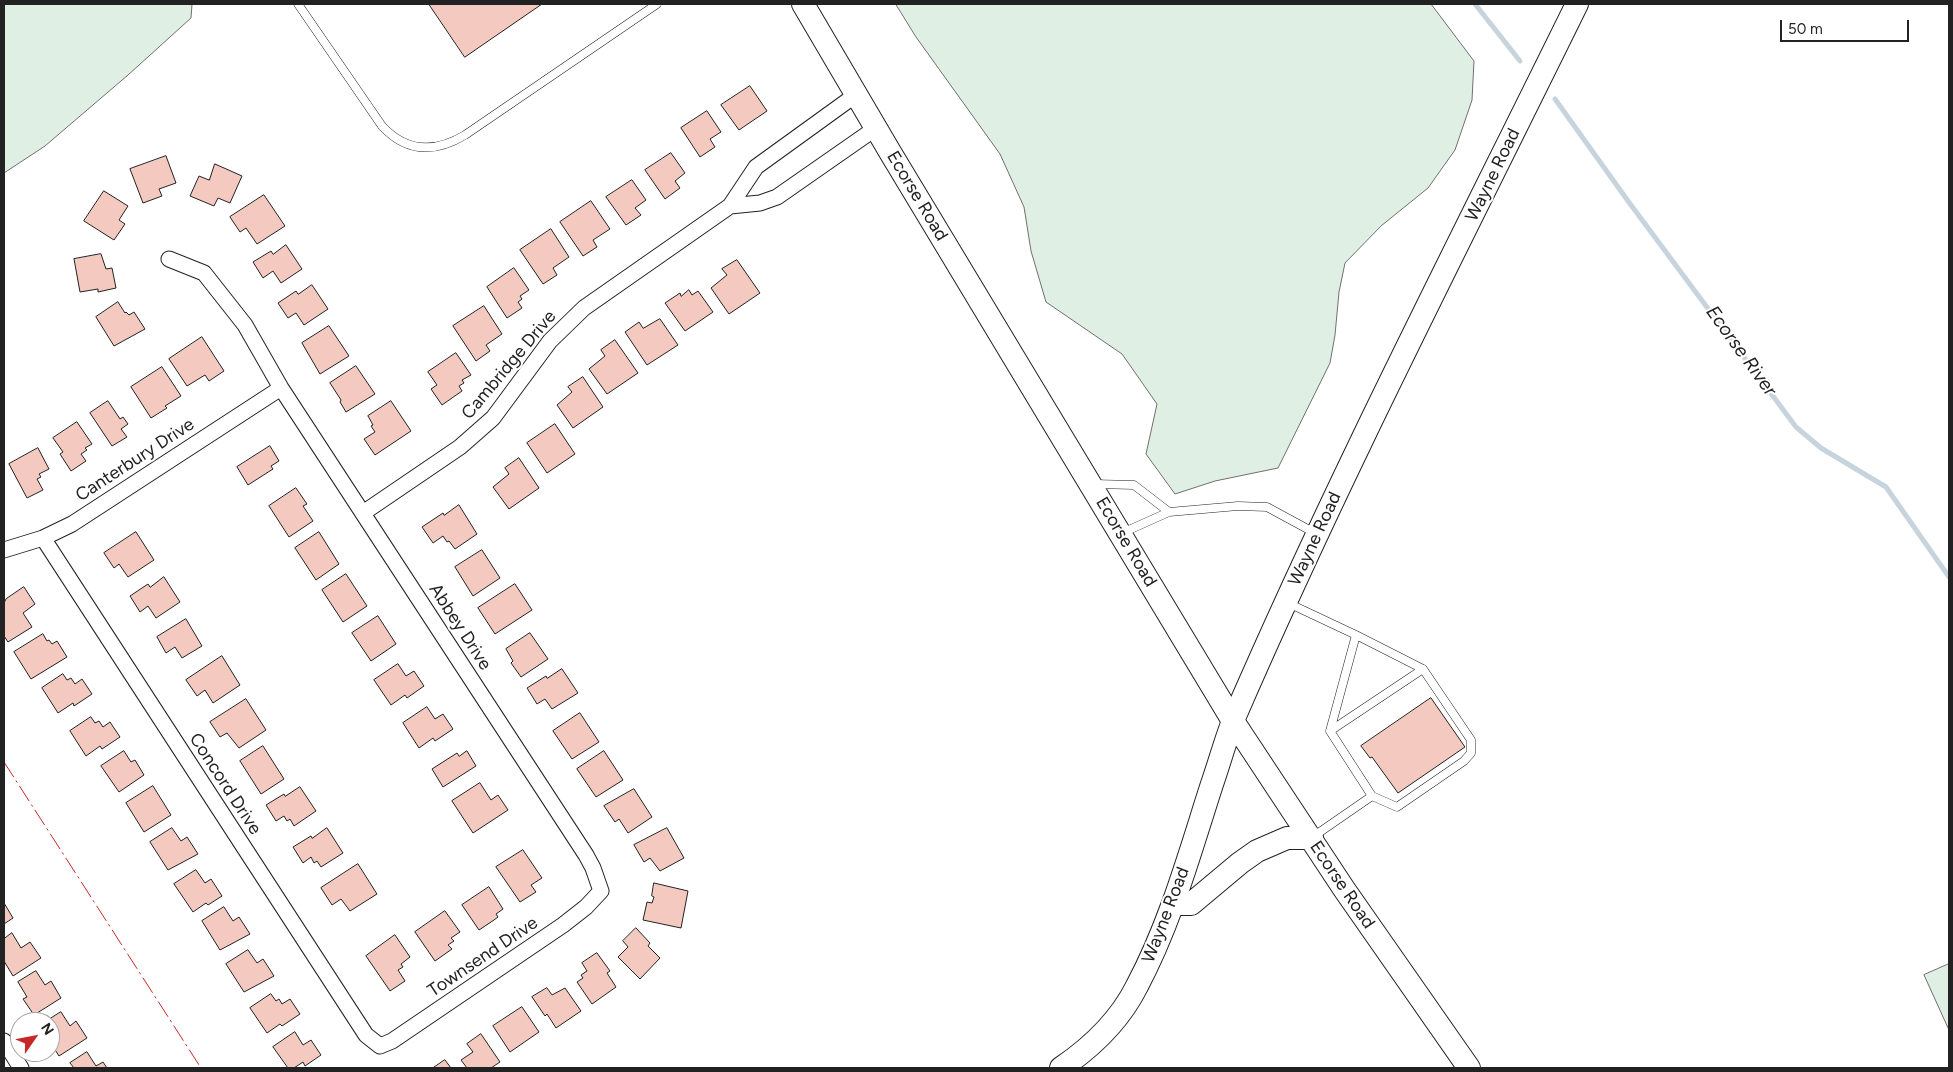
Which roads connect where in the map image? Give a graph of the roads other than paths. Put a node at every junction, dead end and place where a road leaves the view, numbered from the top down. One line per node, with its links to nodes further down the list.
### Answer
1 (298, 4): 4 (lane)
2 (803, 4): 5 (main road, Ecorse Road)
3 (1577, 4): 14 (main road, Wayne Road)
4 (652, 5)
5 (857, 94): 6 (main road, Ecorse Road); 7 (street, Cambridge Drive)
6 (876, 128): 7 (street, Cambridge Drive); 10 (main road, Ecorse Road)
7 (730, 206): 12 (street, Cambridge Drive)
8 (169, 260): 9 (street, Abbey Drive)
9 (281, 388): 12 (street, Abbey Drive); 15 (street, Canterbury Drive)
10 (1090, 484): 11 (lane); 13 (main road, Ecorse Road)
11 (1169, 512): 13 (lane); 14 (lane)
12 (363, 513): 24 (street, Abbey Drive)
13 (1120, 533): 20 (main road, Ecorse Road)
14 (1316, 534): 17 (main road, Wayne Road)
15 (43, 538): 16 (street, Canterbury Drive); 27 (street, Concord Drive)
16 (4, 550)
17 (1286, 602): 18 (lane); 20 (main road, Wayne Road)
18 (1356, 636): 19 (lane); 21 (lane)
19 (1423, 669): 21 (lane); 22 (lane)
20 (1233, 720): 23 (main road, Ecorse Road); 25 (main road, Wayne Road)
21 (1330, 731): 22 (lane)
22 (1372, 796): 23 (lane)
23 (1312, 838): 25 (main road); 30 (main road, Ecorse Road)
24 (601, 890): 27 (street, Townsend Drive)
25 (1173, 904): 29 (main road, Wayne Road)
26 (4, 1042): 28 (street)
27 (380, 1046)
28 (21, 1068)
29 (1061, 1068)
30 (1469, 1068)

